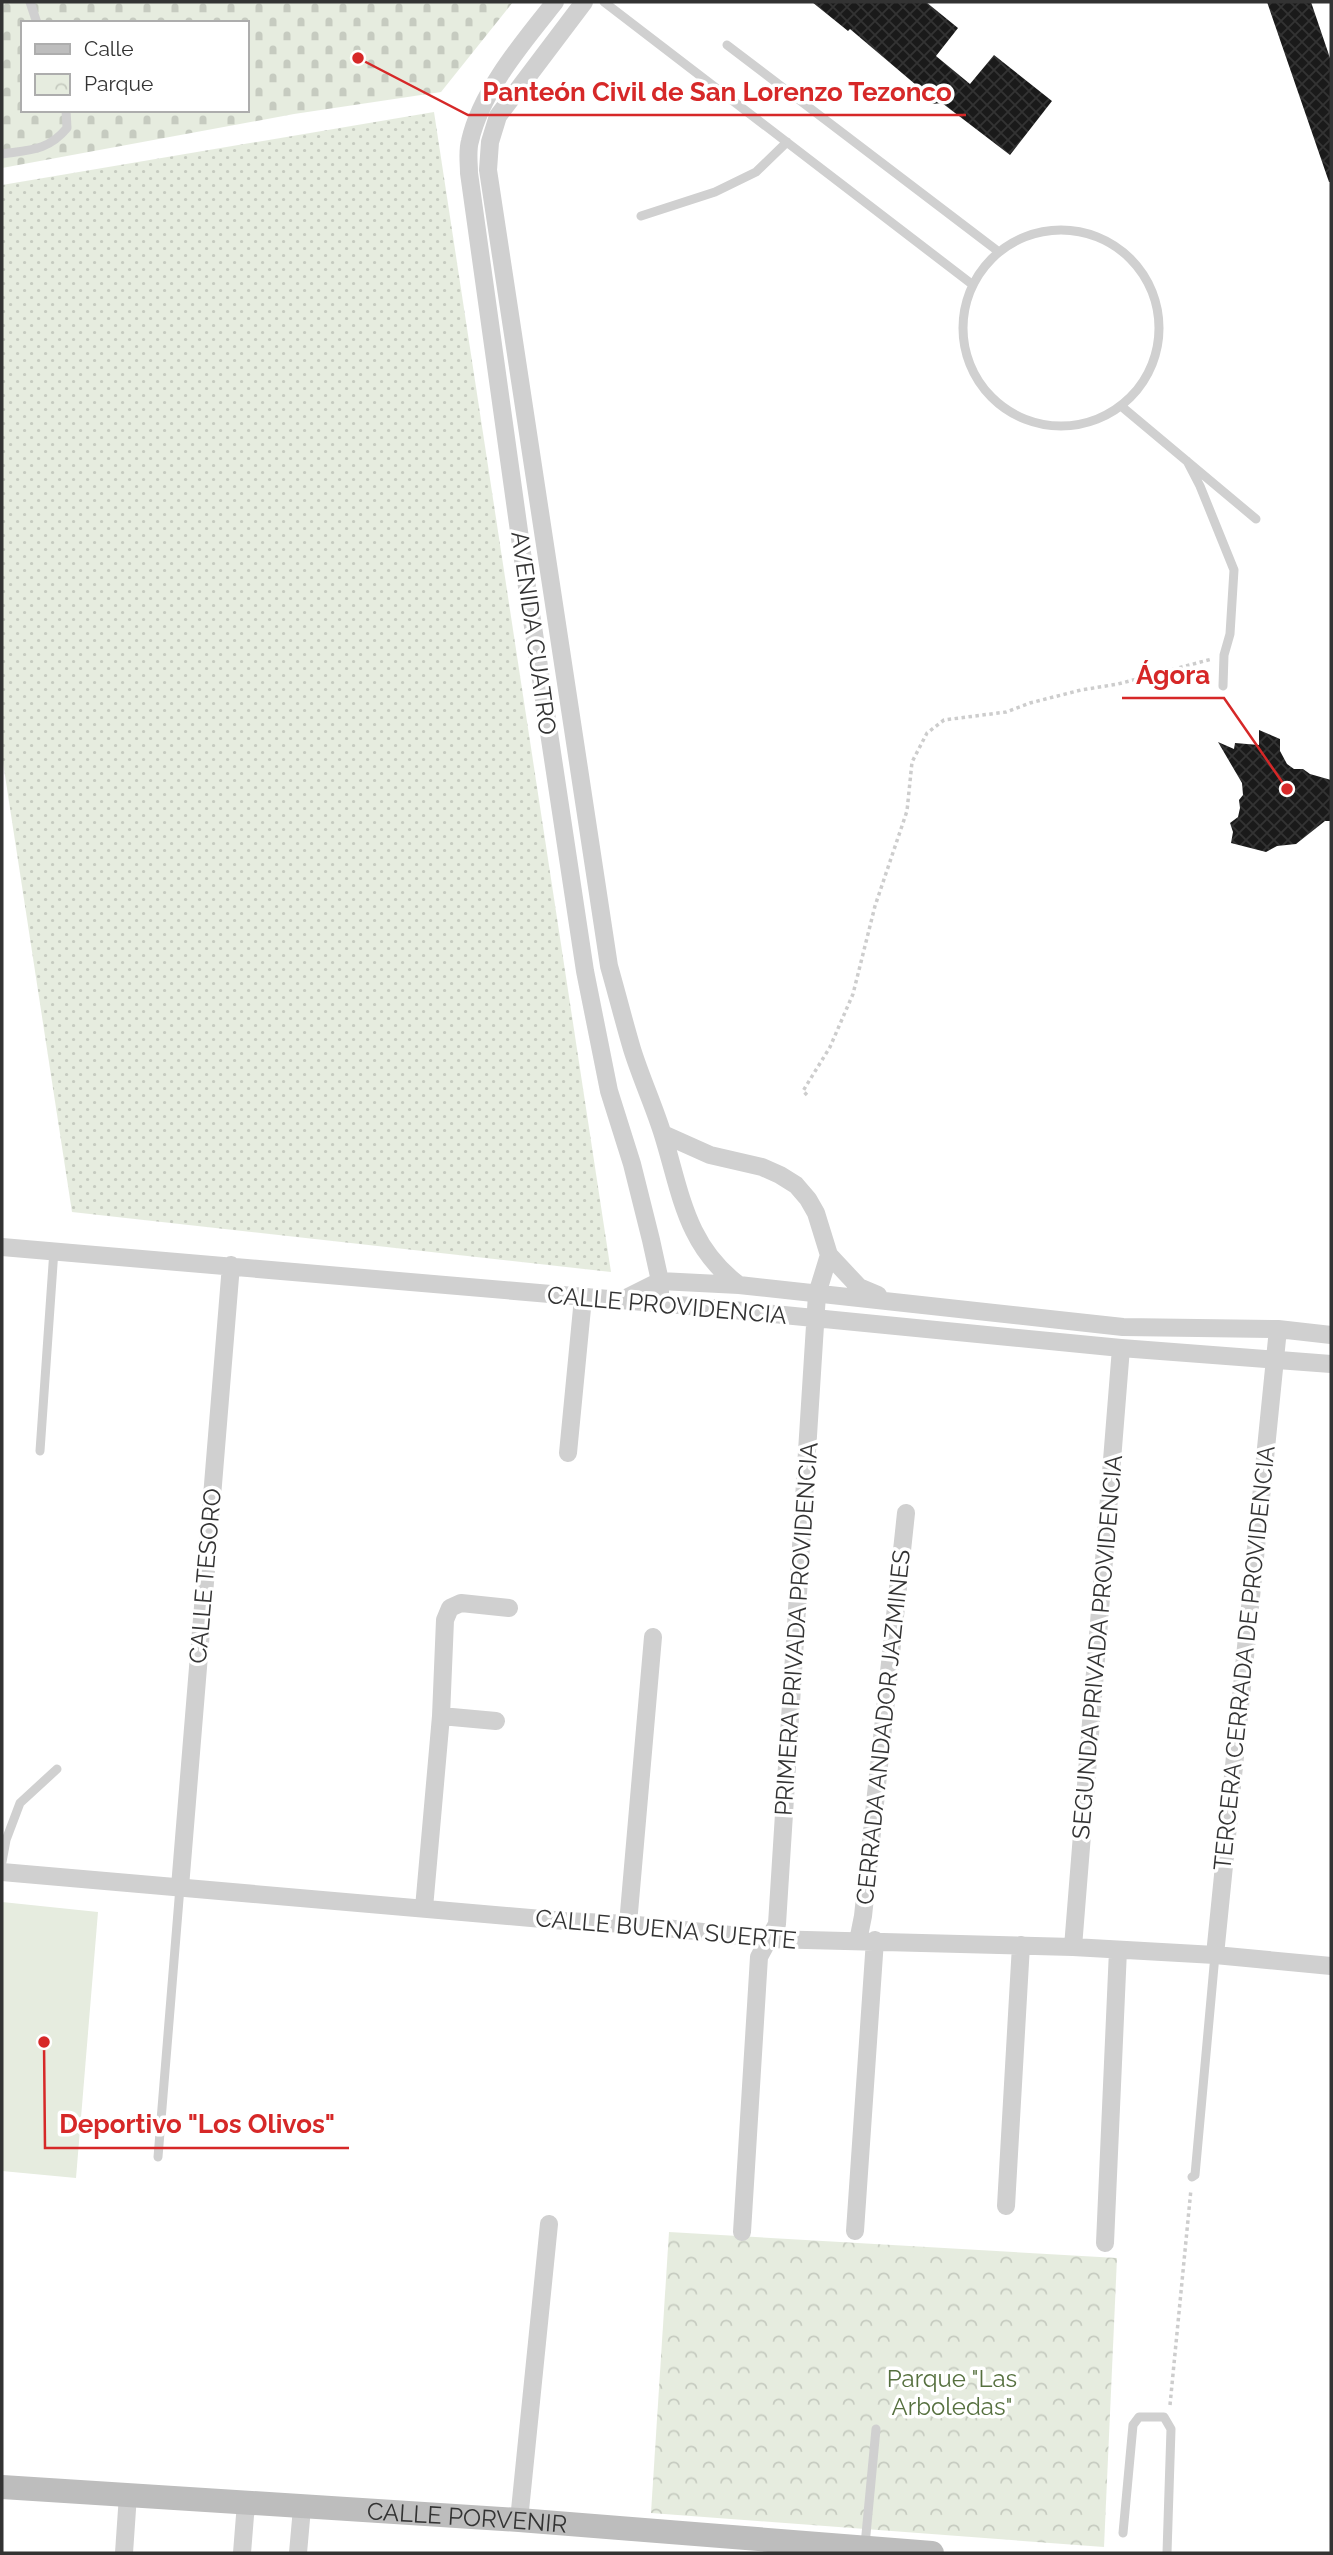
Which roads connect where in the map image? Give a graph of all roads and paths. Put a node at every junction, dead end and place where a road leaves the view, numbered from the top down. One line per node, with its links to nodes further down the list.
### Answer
1 (30, 2): 5 (lane)
2 (555, 2): 17 (street, AVENIDA CUATRO)
3 (584, 2): 16 (street, AVENIDA CUATRO)
4 (604, 2): 8 (lane)
5 (36, 21)
6 (727, 45): 11 (lane)
7 (66, 112): 9 (lane)
8 (787, 142): 10 (lane); 12 (lane)
9 (2, 154)
10 (641, 216)
11 (999, 252): 12 (lane); 13 (lane)
12 (973, 285): 13 (lane)
13 (1121, 406): 14 (lane)
14 (1187, 461): 15 (lane); 18 (lane)
15 (1256, 519)
16 (547, 563): 17 (street); 21 (street, AVENIDA CUATRO)
17 (524, 567): 26 (street, AVENIDA CUATRO)
18 (1224, 655): 19 (lane); 20 (path)
19 (1223, 686)
20 (807, 1095)
21 (663, 1134): 24 (street); 27 (street, AVENIDA CUATRO)
22 (2, 1247): 23 (street, CALLE PROVIDENCIA)
23 (54, 1250): 25 (street, CALLE PROVIDENCIA); 39 (lane)
24 (829, 1255): 28 (street, PRIMERA PRIVADA PROVIDENCIA); 32 (street)
25 (231, 1265): 29 (street, CALLE PROVIDENCIA); 49 (street, CALLE TESORO)
26 (660, 1281): 27 (street, CALLE PROVIDENCIA); 30 (street); 31 (street, AVENIDA CUATRO)
27 (739, 1285): 28 (street, CALLE PROVIDENCIA)
28 (817, 1294): 32 (street, CALLE PROVIDENCIA); 33 (street, PRIMERA PRIVADA PROVIDENCIA)
29 (583, 1298): 30 (street, CALLE PROVIDENCIA); 40 (street)
30 (622, 1300): 31 (street, CALLE PROVIDENCIA)
31 (660, 1304): 33 (street, CALLE PROVIDENCIA)
32 (897, 1304): 34 (street, CALLE PROVIDENCIA)
33 (817, 1318): 36 (street, CALLE PROVIDENCIA); 52 (street, PRIMERA PRIVADA PROVIDENCIA)
34 (1278, 1329): 35 (street, CALLE PROVIDENCIA); 37 (street, TERCERA CERRADA DE PROVIDENCIA)
35 (1331, 1335)
36 (1121, 1348): 37 (street, CALLE PROVIDENCIA); 55 (street, SEGUNDA PRIVADA PROVIDENCIA)
37 (1274, 1360): 38 (street, CALLE PROVIDENCIA); 57 (street, TERCERA CERRADA DE PROVIDENCIA)
38 (1331, 1364)
39 (40, 1451)
40 (568, 1453)
41 (906, 1513): 53 (street, CERRADA ANDADOR JAZMINES)
42 (509, 1608): 44 (street)
43 (653, 1637): 51 (street)
44 (441, 1716): 45 (street); 50 (street)
45 (496, 1721)
46 (57, 1769): 47 (lane)
47 (2, 1862)
48 (2, 1872): 49 (street, CALLE BUENA SUERTE)
49 (180, 1887): 50 (street, CALLE BUENA SUERTE); 59 (lane)
50 (424, 1908): 51 (street, CALLE BUENA SUERTE)
51 (628, 1924): 52 (street, CALLE BUENA SUERTE)
52 (768, 1939): 53 (street, CALLE BUENA SUERTE); 64 (street, PRIMERA PRIVADA PROVIDENCIA)
53 (867, 1941): 54 (street, CALLE BUENA SUERTE); 63 (street, CERRADA ANDADOR JAZMINES)
54 (1021, 1945): 55 (street, CALLE BUENA SUERTE); 61 (street)
55 (1073, 1947): 56 (street, CALLE BUENA SUERTE)
56 (1118, 1950): 57 (street, CALLE BUENA SUERTE); 65 (street)
57 (1214, 1955): 58 (street, CALLE BUENA SUERTE); 60 (lane)
58 (1331, 1966)
59 (158, 2157)
60 (1192, 2177): 66 (path)
61 (1006, 2206)
62 (549, 2224): 72 (street)
63 (855, 2231)
64 (742, 2232)
65 (1105, 2243)
66 (1168, 2421): 73 (lane); 80 (lane)
67 (876, 2429): 75 (lane)
68 (2, 2487): 69 (street, CALLE PORVENIR)
69 (128, 2496): 70 (street, CALLE PORVENIR); 76 (street)
70 (246, 2503): 71 (street, CALLE PORVENIR); 77 (street)
71 (302, 2508): 72 (street, CALLE PORVENIR); 78 (street)
72 (519, 2520): 74 (street, CALLE PORVENIR)
73 (1124, 2533)
74 (816, 2548): 75 (street, CALLE PORVENIR)
75 (864, 2548): 79 (street, CALLE PORVENIR)
76 (124, 2553)
77 (242, 2553)
78 (298, 2553)
79 (932, 2553)
80 (1167, 2553)

